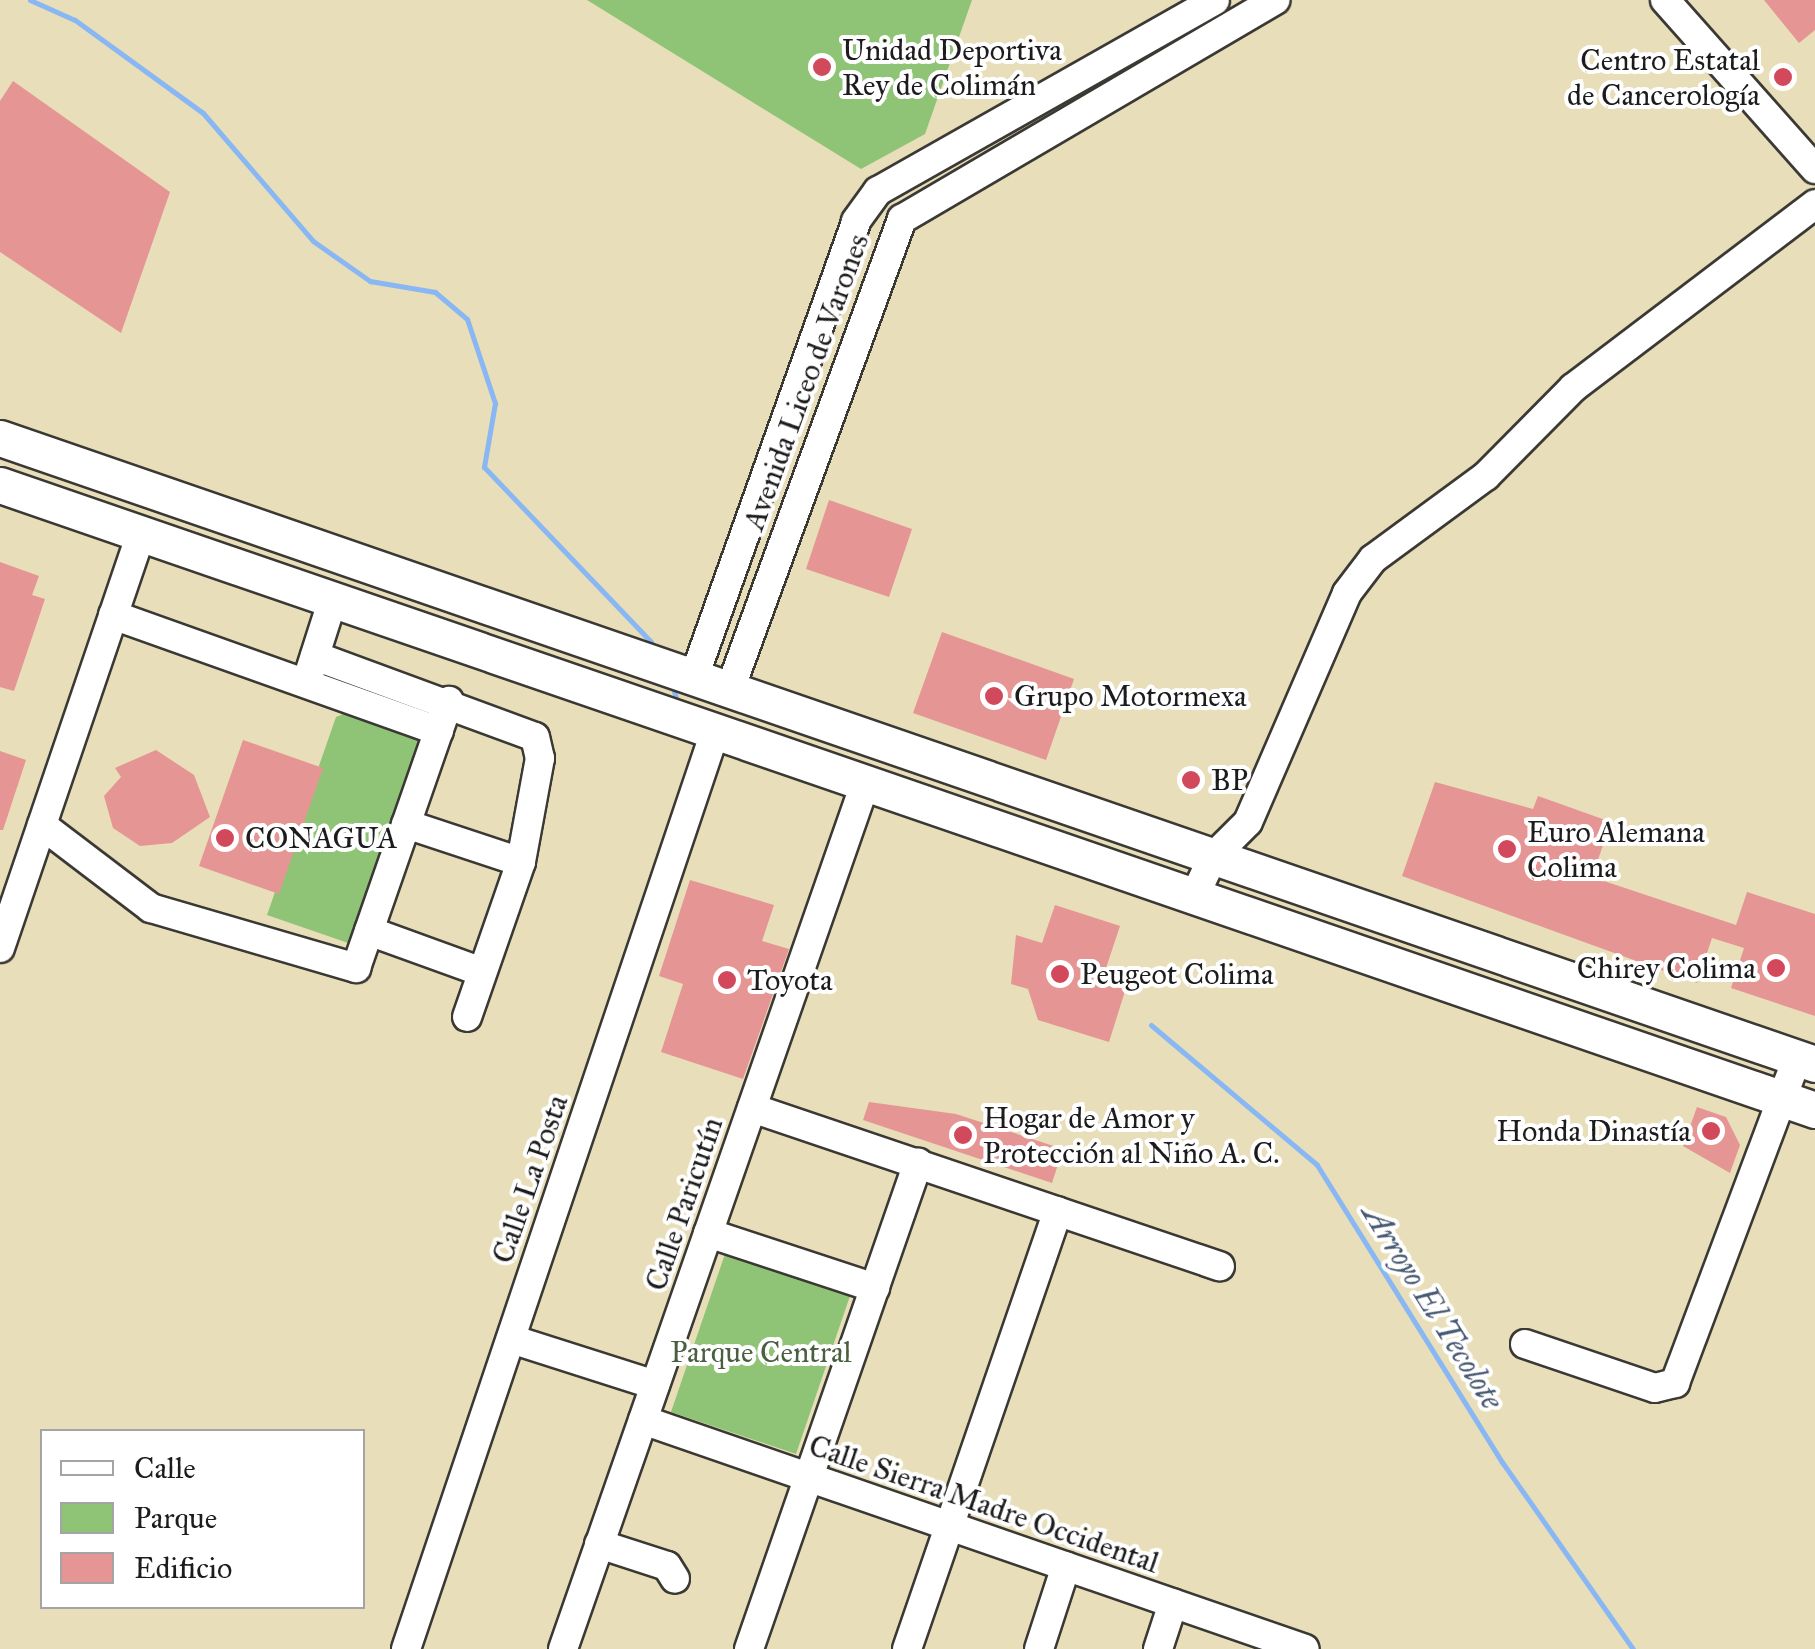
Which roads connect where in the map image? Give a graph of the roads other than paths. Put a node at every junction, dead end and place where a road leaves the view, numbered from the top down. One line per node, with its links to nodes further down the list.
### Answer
1 (1215, 0): 5 (street, Avenida Liceo de Varones)
2 (1274, 0): 6 (street, Avenida Liceo de Varones)
3 (1665, 0): 4 (street)
4 (1815, 169)
5 (910, 172): 6 (street); 15 (street, Avenida Liceo de Varones)
6 (926, 202): 18 (street, Avenida Liceo de Varones)
7 (1815, 204): 25 (street)
8 (0, 438): 13 (main road)
9 (0, 485): 10 (main road)
10 (140, 533): 11 (main road); 12 (street)
11 (333, 599): 14 (street); 17 (main road)
12 (113, 614): 16 (street); 23 (street)
13 (615, 652): 15 (main road); 17 (main road)
14 (315, 656): 16 (street); 19 (street)
15 (693, 680): 18 (main road)
16 (306, 684): 21 (street)
17 (603, 690): 20 (main road)
18 (729, 692): 25 (main road)
19 (450, 701): 21 (street); 26 (street)
20 (716, 730): 22 (main road); 40 (street, Calle La Posta)
21 (439, 731): 24 (street)
22 (866, 780): 27 (main road); 34 (street, Calle Paricutín)
23 (42, 824): 28 (street); 29 (street)
24 (406, 824): 26 (street); 28 (street)
25 (1213, 857): 27 (street); 32 (main road)
26 (521, 862): 30 (street)
27 (1196, 893): 33 (main road)
28 (369, 931): 30 (street)
29 (0, 948)
30 (482, 972): 31 (street)
31 (467, 1017)
32 (1806, 1061): 33 (street)
33 (1799, 1105): 41 (street)
34 (752, 1108): 35 (street); 37 (street, Calle Paricutín)
35 (918, 1164): 36 (street); 39 (street)
36 (1058, 1210): 38 (street); 45 (street)
37 (708, 1233): 39 (street); 42 (street, Calle Paricutín)
38 (1220, 1266)
39 (874, 1288): 44 (street)
40 (511, 1339): 42 (street); 50 (street, Calle La Posta)
41 (1525, 1344)
42 (655, 1385): 43 (street, Calle Paricutín)
43 (643, 1420): 44 (street, Calle Sierra Madre Occidental); 46 (street, Calle Paricutín)
44 (809, 1478): 45 (street, Calle Sierra Madre Occidental); 53 (street)
45 (949, 1526): 47 (street, Calle Sierra Madre Occidental); 54 (street)
46 (599, 1544): 48 (street); 52 (street, Calle Paricutín)
47 (1066, 1566): 49 (street, Calle Sierra Madre Occidental); 55 (street)
48 (675, 1579)
49 (1172, 1603): 51 (street, Calle Sierra Madre Occidental); 56 (street)
50 (413, 1647)
51 (1292, 1647)
52 (562, 1649)
53 (749, 1649)
54 (907, 1649)
55 (1039, 1649)
56 (1158, 1649)

